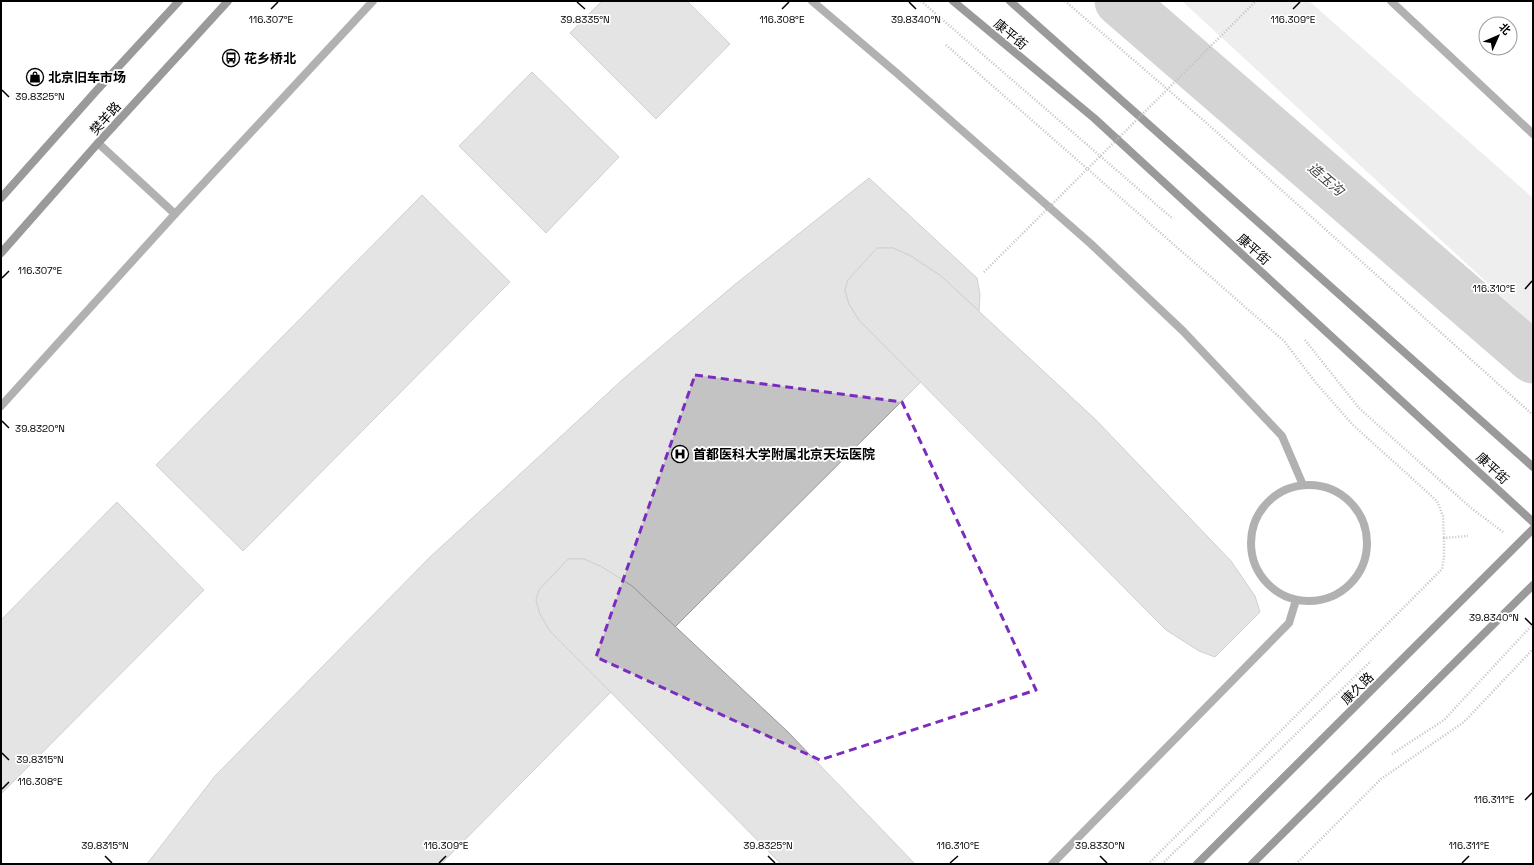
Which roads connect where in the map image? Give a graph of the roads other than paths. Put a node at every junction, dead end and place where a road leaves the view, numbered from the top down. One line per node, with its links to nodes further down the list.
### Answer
1 (179, 1): 10 (street, 樊羊路)
2 (228, 1): 9 (street, 樊羊路)
3 (373, 1): 11 (lane)
4 (812, 1): 15 (lane)
5 (953, 1): 16 (street, 康平街)
6 (1010, 1): 14 (street, 康平街)
7 (1391, 1): 8 (lane)
8 (1533, 134)
9 (98, 143): 11 (lane); 12 (street, 樊羊路)
10 (1, 198)
11 (175, 214): 13 (lane)
12 (1, 253)
13 (1, 406)
14 (1533, 467)
15 (1303, 485): 19 (lane); 19 (lane)
16 (1533, 522)
17 (1533, 529): 21 (street, 康久路)
18 (1533, 585): 22 (street)
19 (1296, 600): 20 (lane)
20 (1052, 864)
21 (1197, 864)
22 (1252, 864)

